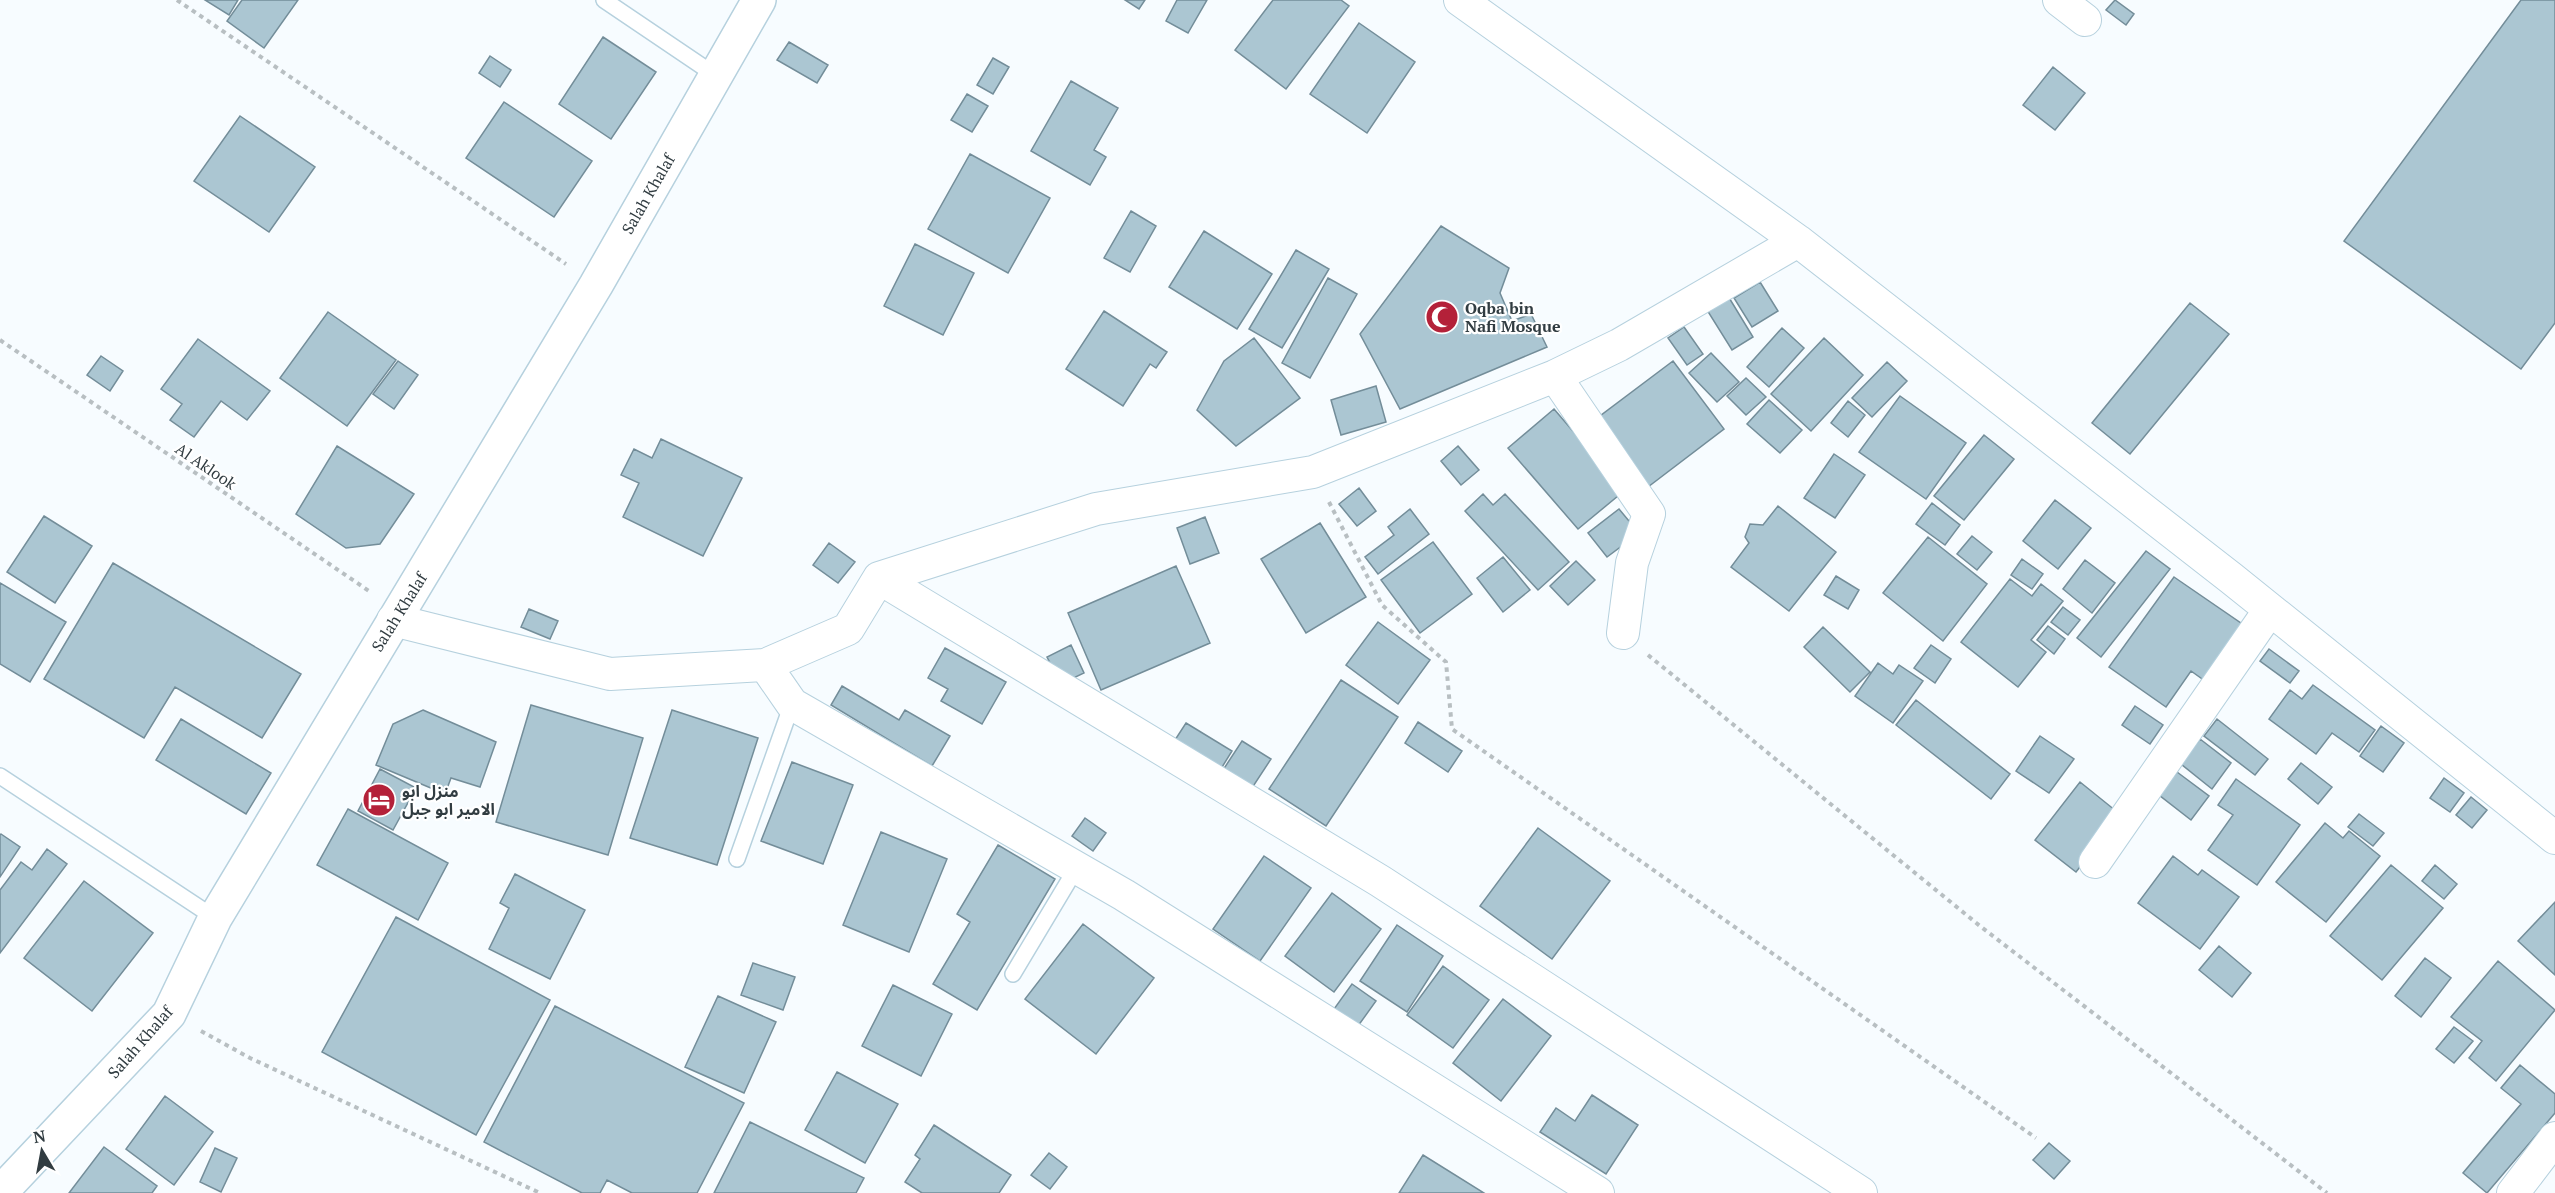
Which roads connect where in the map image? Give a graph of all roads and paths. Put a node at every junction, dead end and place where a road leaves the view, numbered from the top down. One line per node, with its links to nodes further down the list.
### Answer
1 (177, 0): 9 (path)
2 (604, 0): 7 (lane)
3 (759, 0): 7 (street, Salah Khalaf)
4 (1460, 0): 8 (street)
5 (2059, 0): 6 (street)
6 (2085, 20)
7 (715, 75): 9 (street, Salah Khalaf)
8 (1798, 242): 11 (street); 14 (street)
9 (596, 285): 15 (street, Salah Khalaf)
10 (0, 339): 15 (path, Al Aklook)
11 (1555, 376): 12 (street); 16 (street)
12 (1313, 472): 13 (street); 27 (path)
13 (879, 578): 17 (street); 32 (street)
14 (2269, 611): 20 (street); 22 (street)
15 (396, 616): 17 (street); 24 (street, Salah Khalaf)
16 (1623, 633): 33 (path)
17 (765, 666): 18 (street)
18 (792, 704): 21 (lane); 23 (street)
19 (0, 776): 24 (lane)
20 (2555, 838)
21 (737, 859)
22 (2095, 862)
23 (1077, 867): 25 (lane); 31 (street)
24 (214, 918): 26 (street, Salah Khalaf)
25 (1013, 974)
26 (169, 1014): 29 (street, Salah Khalaf); 30 (path)
27 (2036, 1138)
28 (2555, 1138): 34 (street)
29 (0, 1193)
30 (540, 1193)
31 (1598, 1193)
32 (1861, 1193)
33 (2327, 1193)
34 (2513, 1193)

